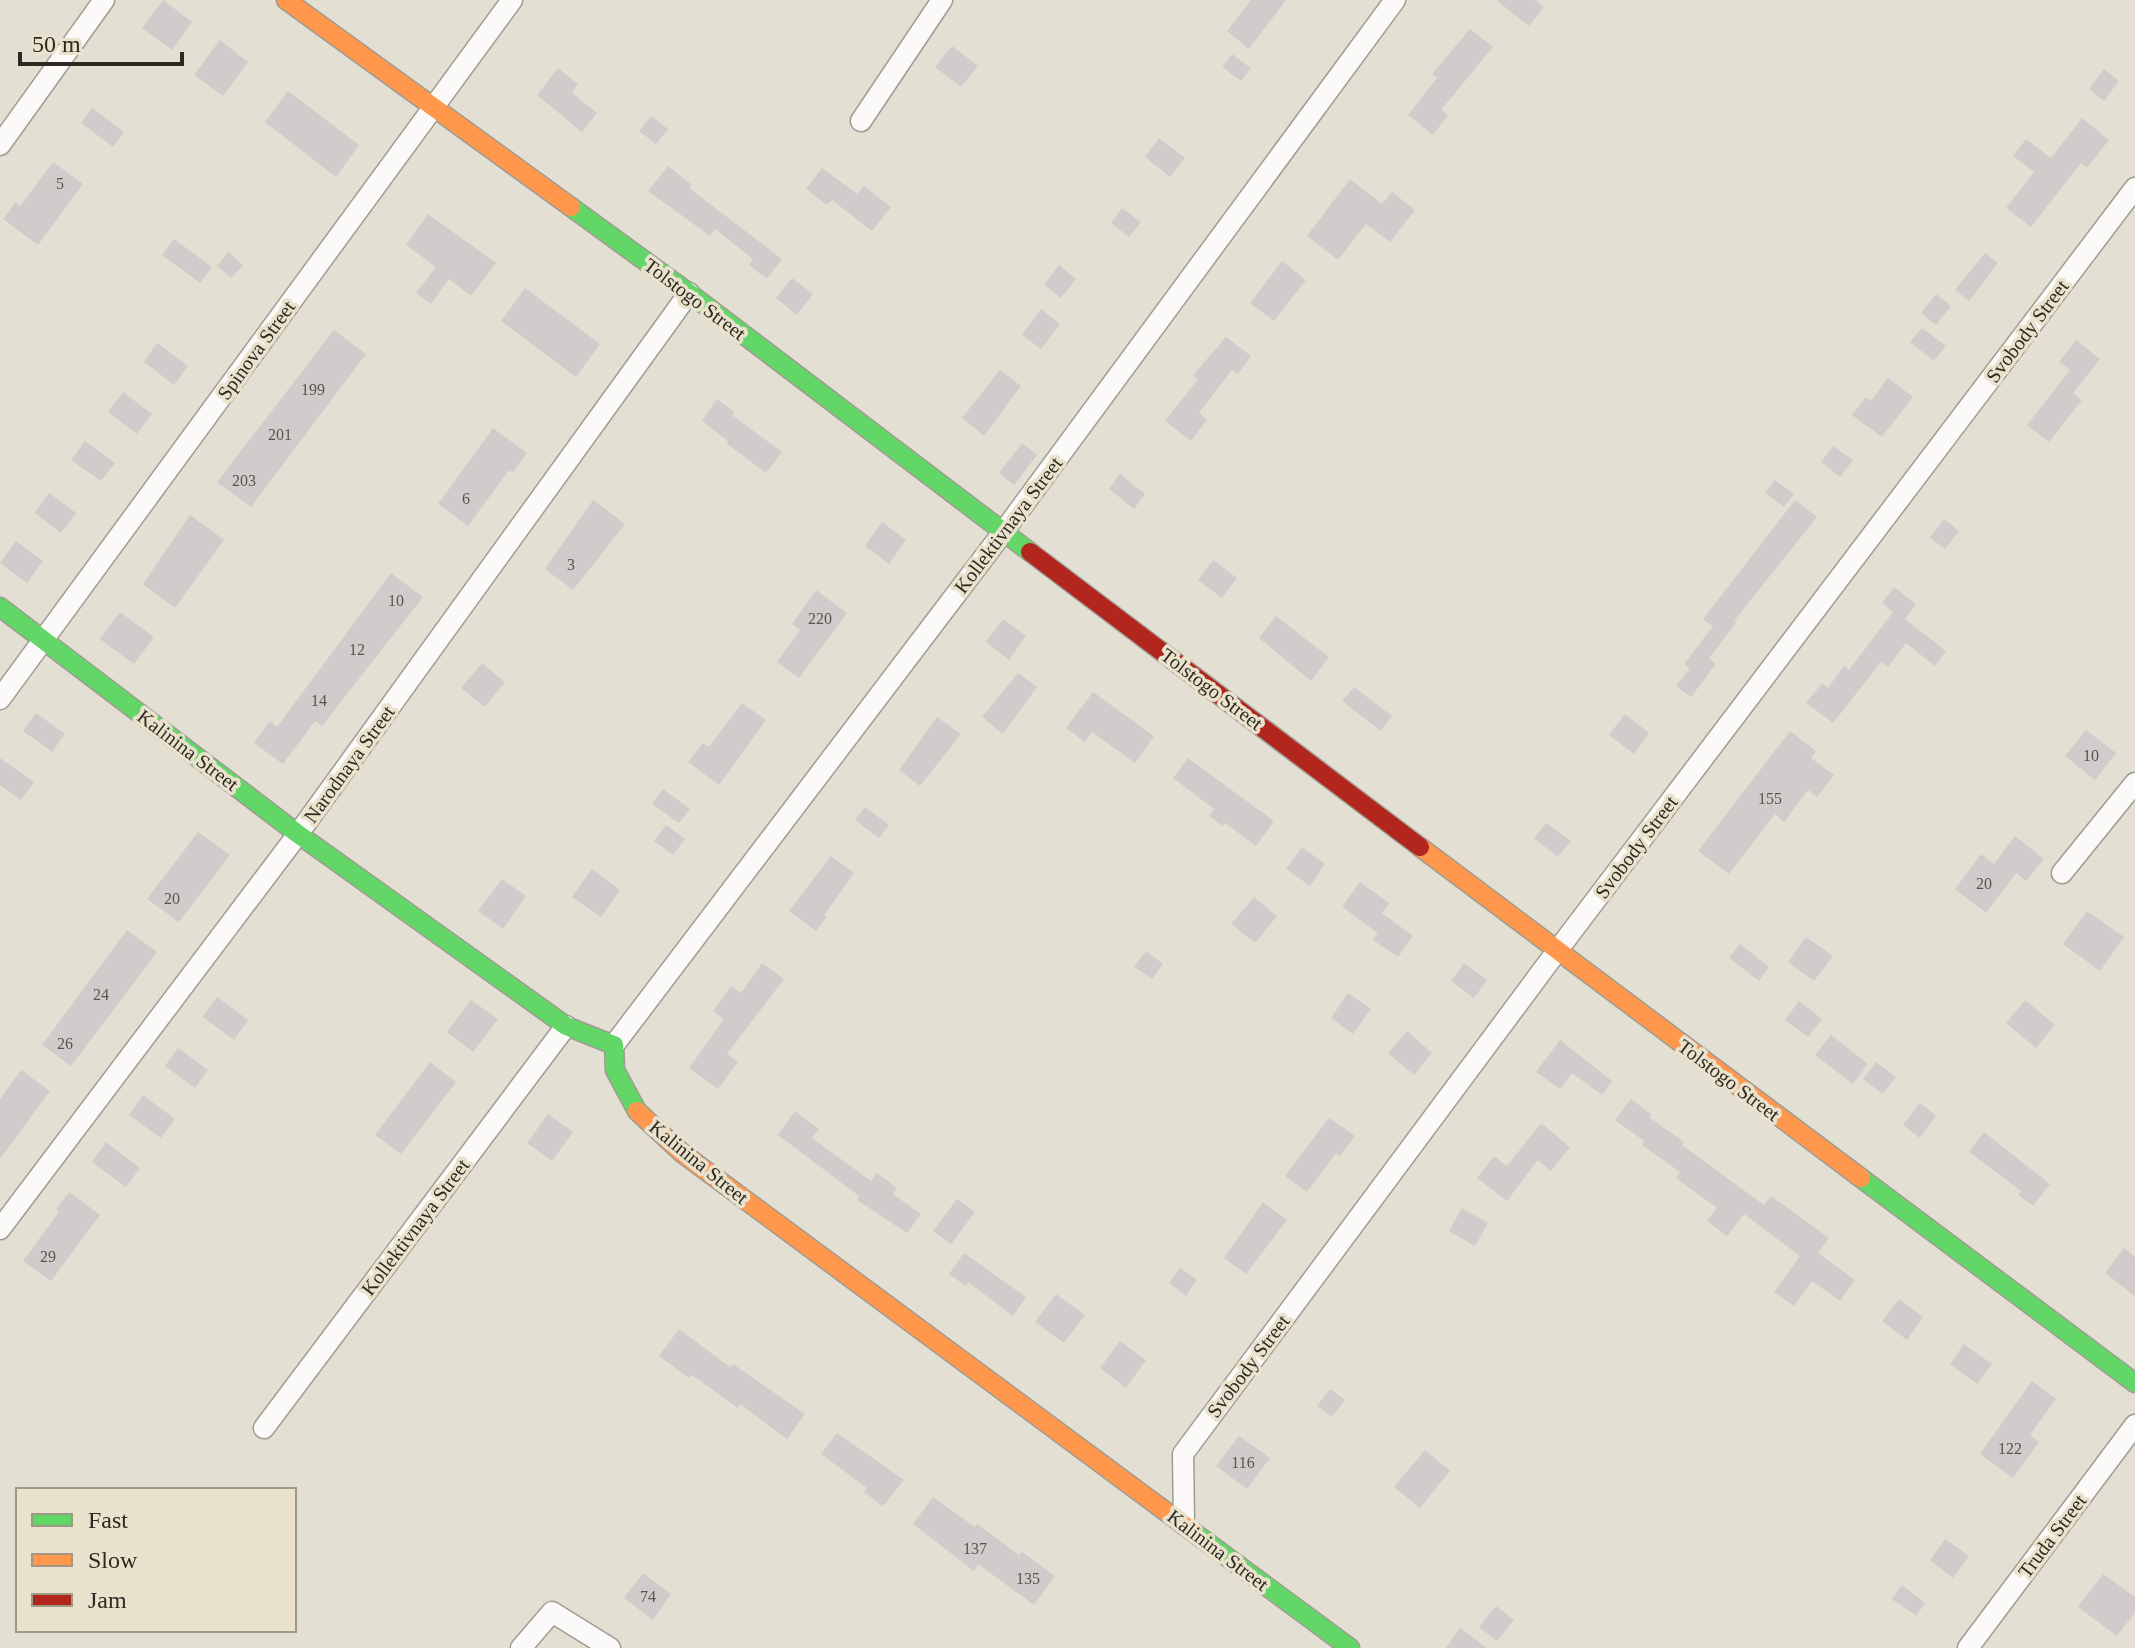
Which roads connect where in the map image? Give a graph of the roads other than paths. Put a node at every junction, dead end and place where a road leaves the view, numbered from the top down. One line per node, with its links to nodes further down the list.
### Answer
1 (104, 0): 8 (street)
2 (286, 0): 6 (street, Tolstogo Street)
3 (512, 0): 6 (street, Spinova Street)
4 (942, 0): 7 (street)
5 (1395, 0): 11 (street, Kollektivnaya Street)
6 (433, 106): 10 (street, Tolstogo Street); 13 (street, Spinova Street)
7 (861, 121)
8 (0, 145)
9 (2135, 188): 18 (street, Svobody Street)
10 (689, 293): 11 (street, Tolstogo Street); 16 (street, Narodnaya Street)
11 (1004, 531): 18 (street, Tolstogo Street); 20 (street, Kollektivnaya Street)
12 (0, 607): 13 (street, Kalinina Street)
13 (45, 640): 14 (street, Spinova Street); 16 (street, Kalinina Street)
14 (0, 699)
15 (2135, 783): 17 (street)
16 (298, 834): 19 (street, Kalinina Street); 21 (street, Narodnaya Street)
17 (2062, 873)
18 (1557, 951): 22 (street, Tolstogo Street); 25 (street, Svobody Street)
19 (566, 1026): 20 (street, Kalinina Street); 24 (street, Kollektivnaya Street)
20 (614, 1045): 25 (street, Kalinina Street)
21 (0, 1229)
22 (2135, 1383)
23 (2135, 1425): 29 (street, Truda Street)
24 (264, 1428)
25 (1184, 1524): 28 (street, Kalinina Street)
26 (521, 1648): 27 (street)
27 (610, 1648)
28 (1350, 1648)
29 (1968, 1648)

